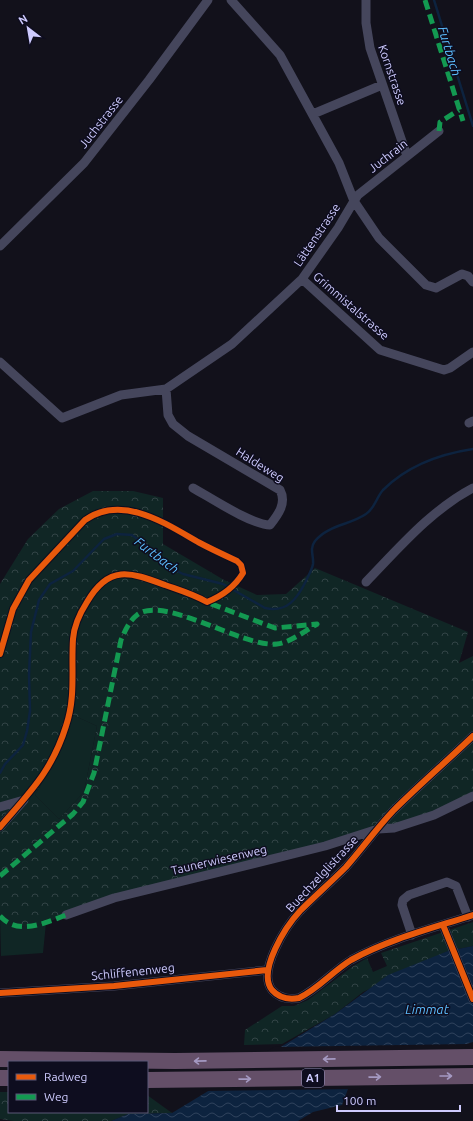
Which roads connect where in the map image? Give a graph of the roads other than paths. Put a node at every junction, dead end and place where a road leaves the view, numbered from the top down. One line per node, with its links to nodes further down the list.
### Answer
1 (208, 0): 9 (street, Juchstrasse)
2 (231, 0): 5 (street, Lättenstrasse)
3 (366, 0): 4 (street, Kornstrasse)
4 (382, 85): 5 (street); 7 (street, Kornstrasse)
5 (312, 114): 8 (street, Lättenstrasse)
6 (439, 131): 7 (street, Juchrain)
7 (407, 156): 8 (street, Juchrain)
8 (354, 201): 10 (street, Lättenstrasse); 11 (street)
9 (0, 246)
10 (302, 278): 12 (street, Grimmistalstrasse); 14 (street, Lättenstrasse)
11 (473, 282)
12 (473, 352)
13 (0, 362): 14 (street, Lättenstrasse)
14 (166, 389): 15 (street, Haldeweg)
15 (193, 488)
16 (473, 488): 17 (street)
17 (366, 582)
18 (473, 736): 22 (street, Buechzelglistrasse)
19 (473, 796): 22 (street, Taunerwiesenweg)
20 (0, 807): 21 (street)
21 (0, 827)
22 (378, 829): 23 (street, Taunerwiesenweg); 27 (street, Buechzelglistrasse)
23 (66, 915)
24 (471, 916): 25 (street); 26 (street)
25 (443, 925): 26 (street); 29 (street)
26 (412, 935): 27 (street)
27 (267, 970): 28 (street, Schliffenenweg)
28 (0, 993)
29 (473, 999)
30 (473, 1057): 31 (highway, A1, one-way to 31)
31 (0, 1059)
32 (473, 1076): 33 (highway, A1, one-way to 32)
33 (148, 1080)

